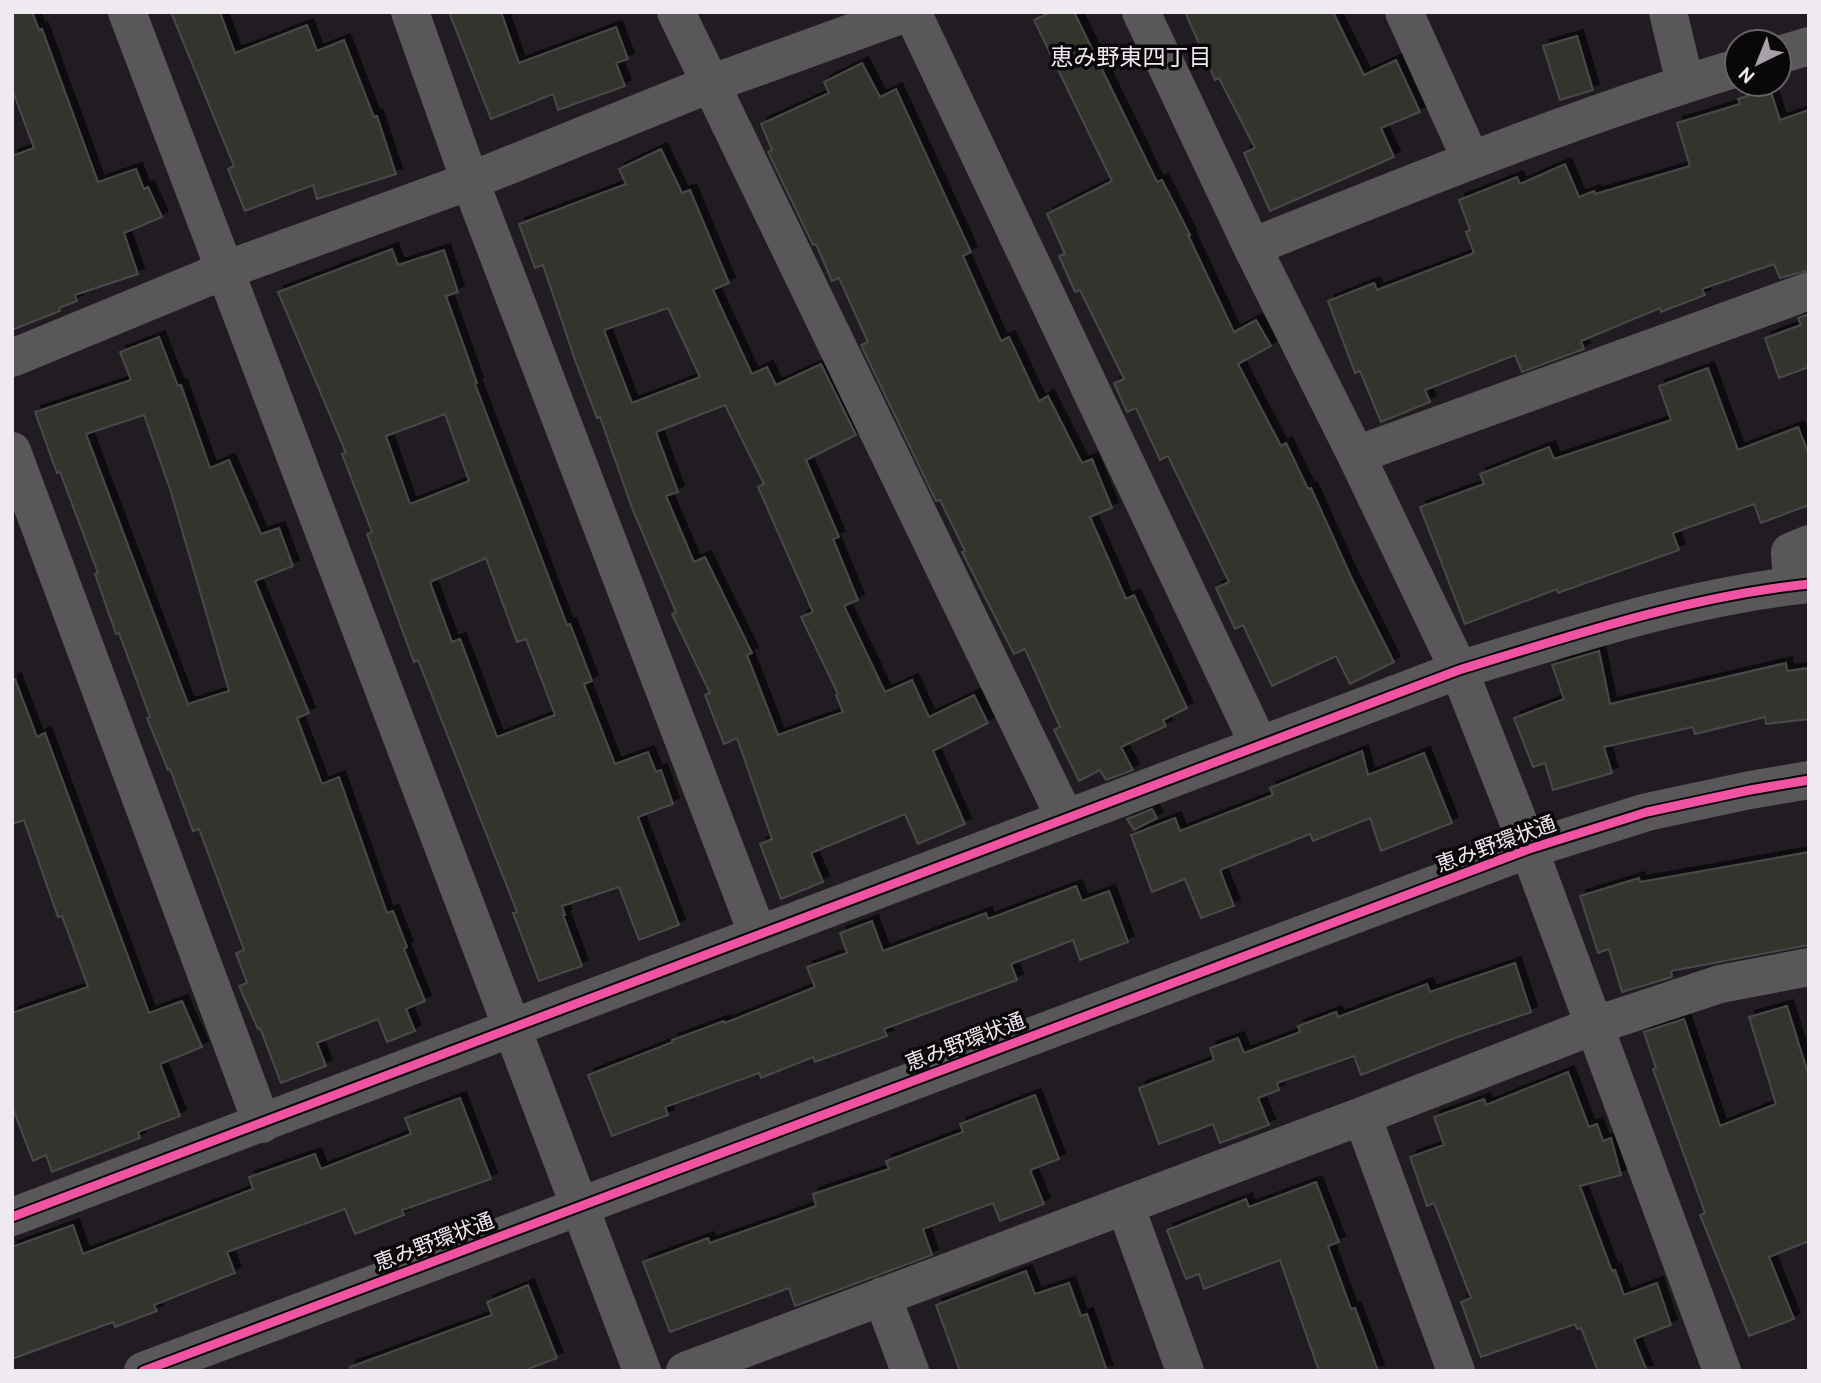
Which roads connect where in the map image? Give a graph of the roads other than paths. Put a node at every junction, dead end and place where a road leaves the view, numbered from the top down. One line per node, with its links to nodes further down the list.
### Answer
1 (127, 12): 14 (street)
2 (410, 12): 12 (street)
3 (676, 12): 10 (street)
4 (911, 12): 10 (street); 22 (street)
5 (1141, 12): 13 (street)
6 (1404, 12): 11 (street)
7 (1668, 12): 9 (street)
8 (1723, 72): 9 (street)
9 (1685, 83): 11 (street)
10 (710, 84): 12 (street); 24 (street)
11 (1471, 160): 13 (street)
12 (470, 181): 14 (street); 26 (street)
13 (1252, 247): 18 (street)
14 (223, 271): 16 (street); 29 (street)
15 (1809, 291): 18 (street)
16 (12, 358)
17 (12, 451): 31 (street)
18 (1356, 455): 21 (street)
19 (1809, 544): 20 (street)
20 (1800, 585): 21 (street)
21 (1459, 670): 22 (street); 25 (street)
22 (1259, 745): 24 (street)
23 (1809, 780): 25 (street, 恵み野環状通)
24 (1065, 818): 26 (street)
25 (1529, 849): 28 (street); 32 (street, 恵み野環状通)
26 (758, 935): 29 (street)
27 (1809, 967): 28 (street)
28 (1593, 1026): 30 (street); 42 (street)
29 (512, 1028): 31 (street); 32 (street)
30 (1362, 1116): 33 (street); 41 (street)
31 (262, 1124): 34 (street)
32 (580, 1205): 36 (street, 恵み野環状通); 37 (street)
33 (1125, 1205): 35 (street); 40 (street)
34 (15, 1207)
35 (882, 1296): 38 (street); 39 (street)
36 (143, 1371)
37 (642, 1371)
38 (685, 1371)
39 (910, 1371)
40 (1185, 1371)
41 (1456, 1371)
42 (1722, 1371)

